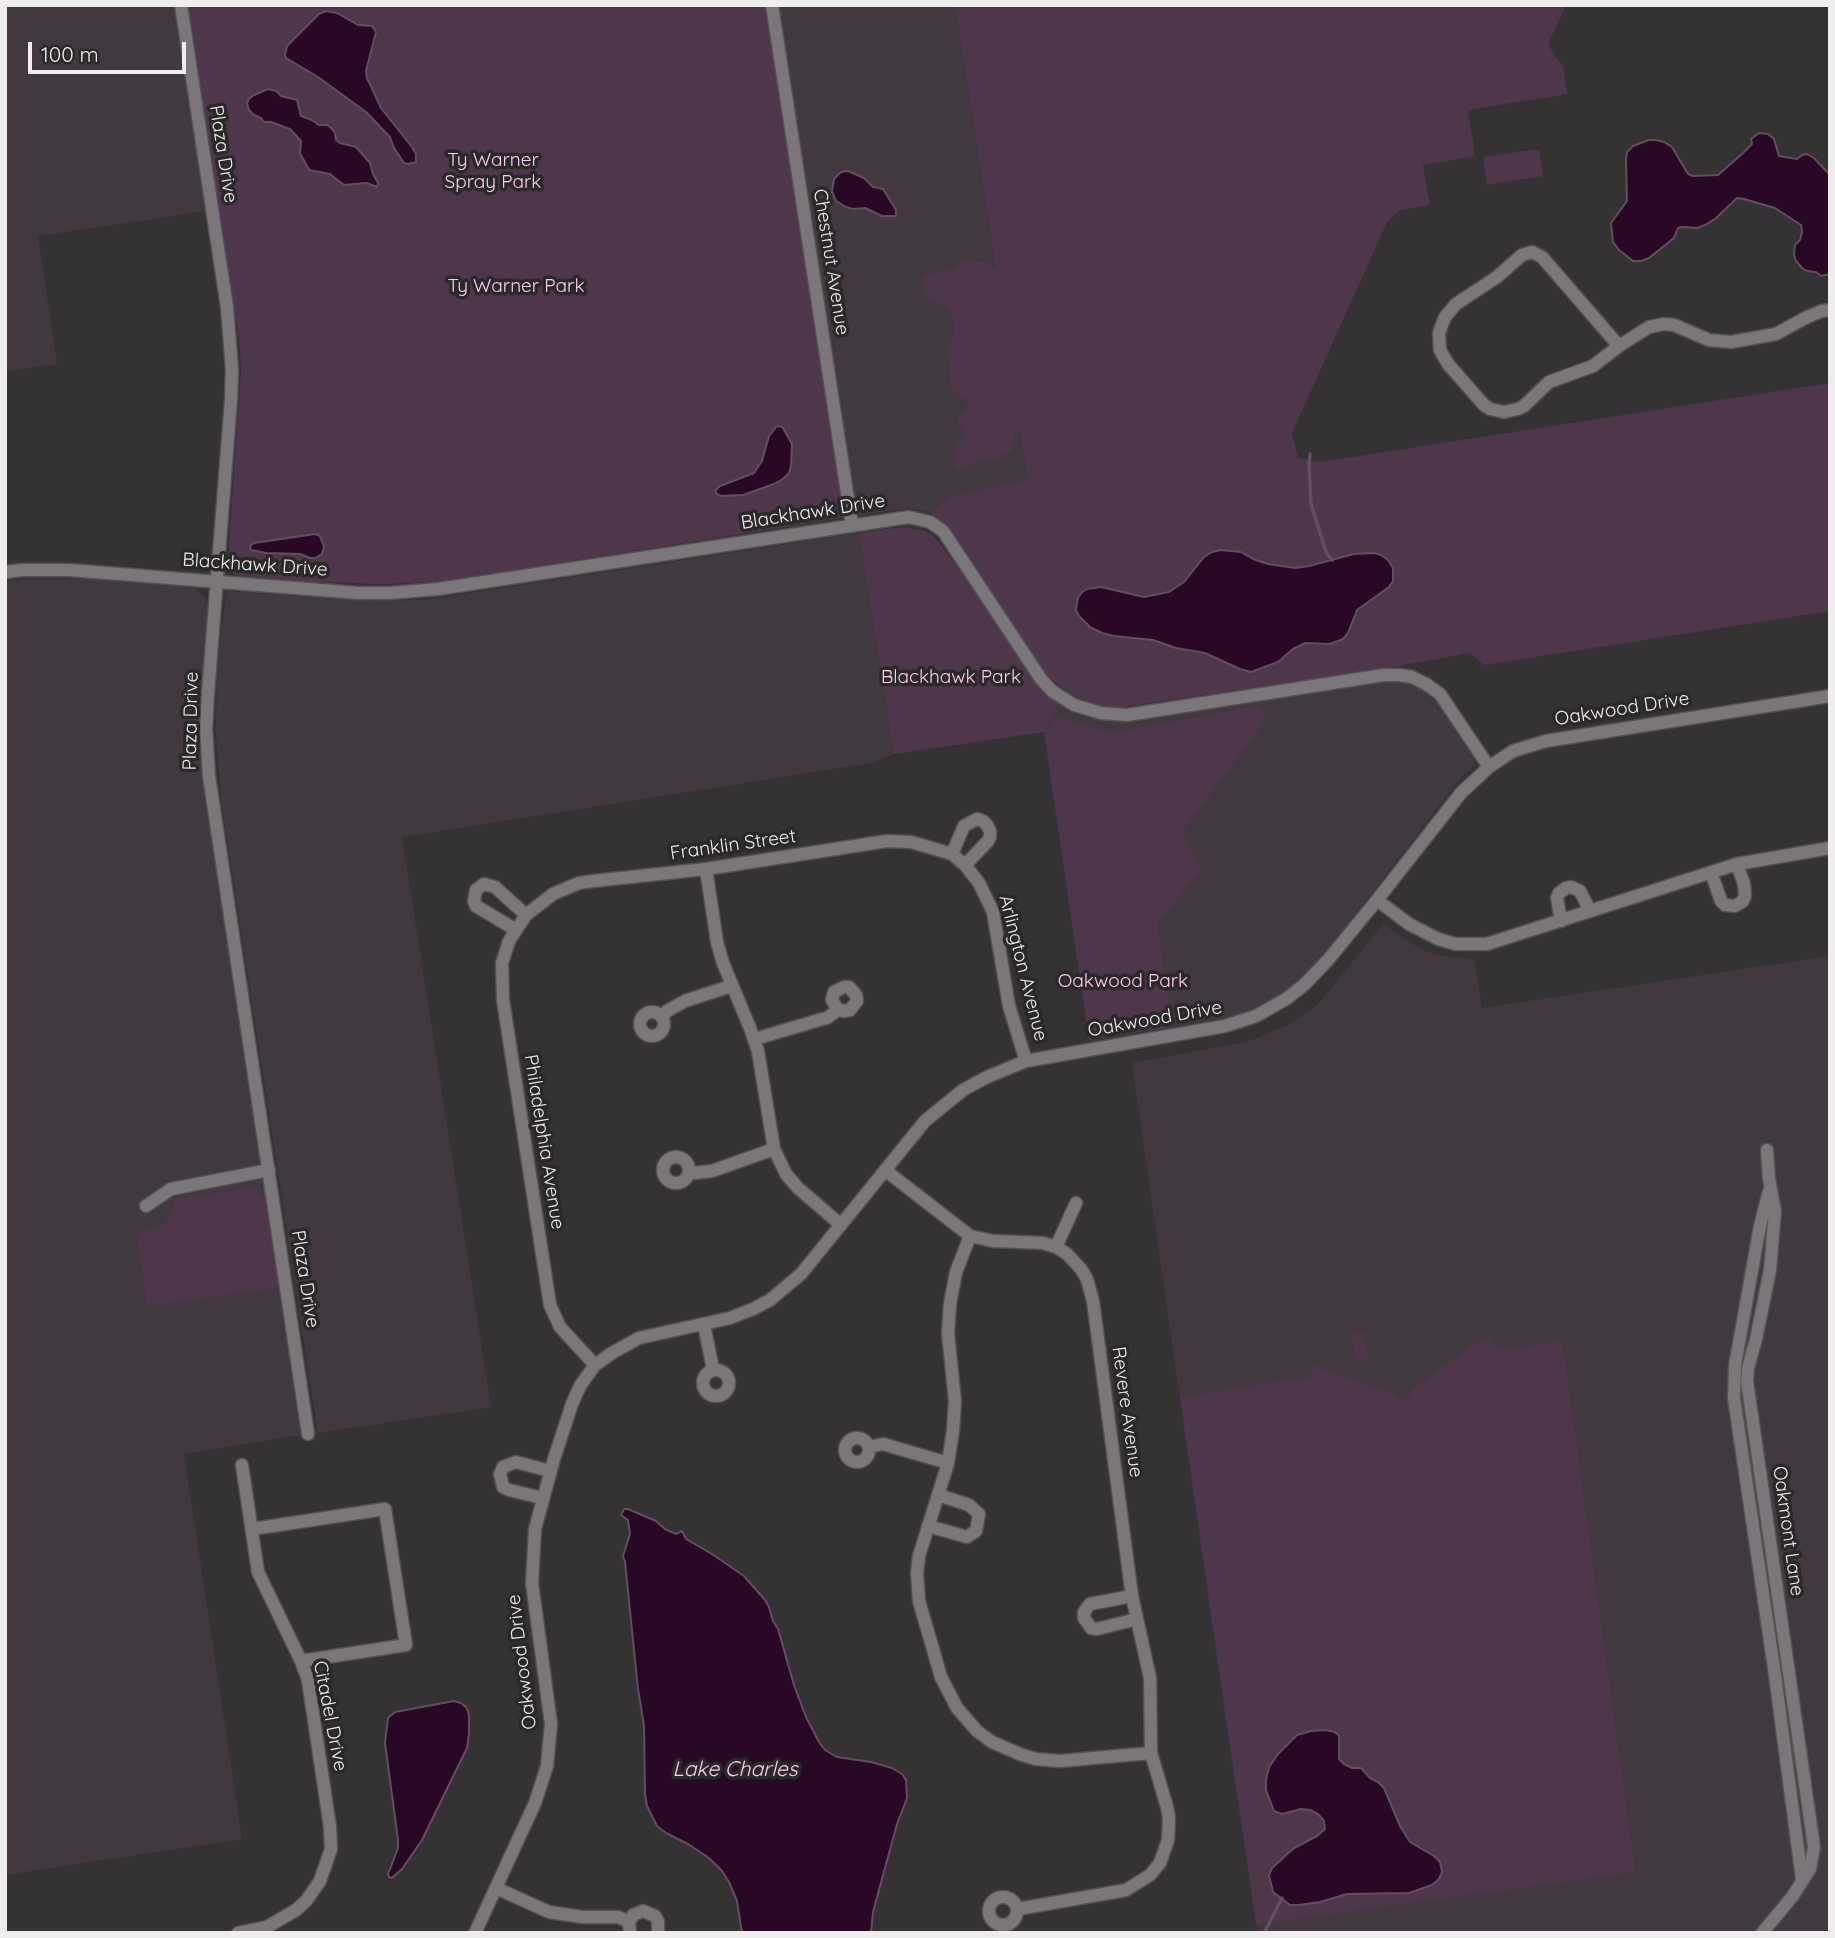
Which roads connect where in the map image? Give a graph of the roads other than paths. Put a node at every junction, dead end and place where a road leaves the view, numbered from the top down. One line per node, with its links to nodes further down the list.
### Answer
1 (181, 5): 7 (street, Plaza Drive)
2 (772, 5): 5 (street, Chestnut Avenue)
3 (1830, 310): 4 (street)
4 (1619, 346): 4 (street)
5 (852, 525): 7 (street, Blackhawk Drive); 9 (street, Blackhawk Drive)
6 (5, 572): 7 (street, Blackhawk Drive)
7 (217, 582): 28 (street, Plaza Drive)
8 (1830, 696): 9 (street, Oakwood Drive)
9 (1489, 767): 16 (street, Oakwood Drive)
10 (1830, 848): 12 (street)
11 (952, 854): 13 (street, Arlington Avenue); 13 (street); 14 (street, Franklin Street)
12 (1737, 864): 15 (street); 15 (street)
13 (965, 865): 25 (street, Arlington Avenue)
14 (706, 869): 18 (street, Franklin Street); 21 (street)
15 (1711, 872): 17 (street)
16 (1377, 901): 19 (street); 25 (street, Oakwood Drive)
17 (1590, 911): 19 (street); 19 (street)
18 (526, 915): 20 (street, Philadelphia Avenue); 20 (street)
19 (1561, 921)
20 (516, 930): 37 (street, Philadelphia Avenue)
21 (732, 986): 23 (street); 24 (street)
22 (838, 1010): 24 (street)
23 (662, 1017)
24 (755, 1039): 26 (street)
25 (1026, 1061): 29 (street, Oakwood Drive)
26 (774, 1149): 30 (street); 33 (street)
27 (1767, 1150): 58 (street, Oakmont Lane)
28 (269, 1170): 32 (street); 39 (street, Plaza Drive)
29 (884, 1170): 33 (street, Oakwood Drive); 34 (street)
30 (689, 1171)
31 (1076, 1203): 35 (street)
32 (146, 1206)
33 (841, 1225): 36 (street, Oakwood Drive)
34 (970, 1236): 35 (street); 41 (street)
35 (1056, 1247): 48 (street, Revere Avenue)
36 (704, 1325): 37 (street, Oakwood Drive); 38 (street)
37 (595, 1365): 43 (street, Oakwood Drive)
38 (713, 1369)
39 (308, 1434)
40 (869, 1447): 41 (street)
41 (948, 1463): 44 (street)
42 (242, 1465): 47 (street, Citadel Drive)
43 (550, 1471): 45 (street, Oakwood Drive); 45 (street)
44 (938, 1495): 46 (street); 46 (street)
45 (542, 1499): 52 (street, Oakwood Drive)
46 (928, 1526): 51 (street)
47 (252, 1529): 50 (street, Citadel Drive); 50 (street)
48 (1132, 1596): 49 (street, Revere Avenue); 49 (street)
49 (1137, 1619): 51 (street, Revere Avenue)
50 (301, 1661): 55 (street, Citadel Drive)
51 (1151, 1753): 53 (street, Revere Avenue)
52 (496, 1888): 54 (street); 56 (street, Oakwood Drive)
53 (1018, 1909)
54 (629, 1927): 57 (street)
55 (238, 1933)
56 (475, 1933)
57 (658, 1933)
58 (1762, 1933)

